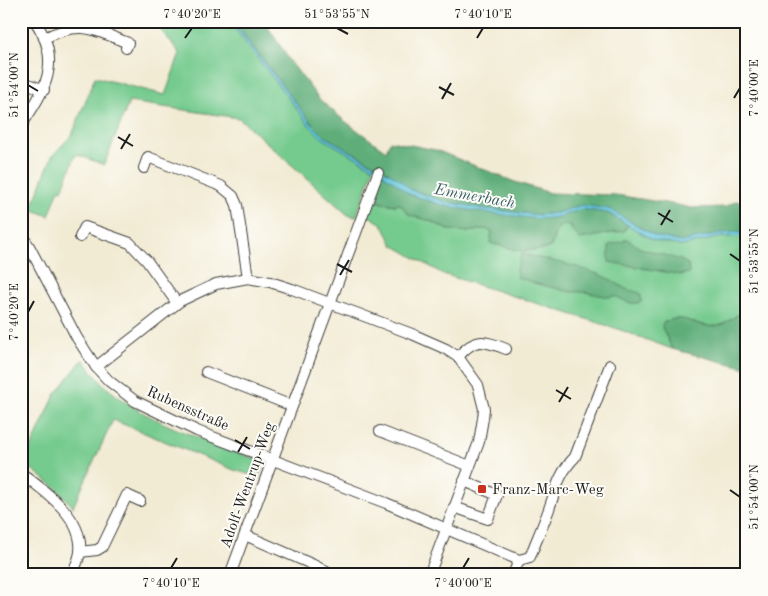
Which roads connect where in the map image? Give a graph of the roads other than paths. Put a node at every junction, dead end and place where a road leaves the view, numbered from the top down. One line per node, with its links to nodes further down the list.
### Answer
1 (35, 21): 2 (street)
2 (44, 38): 3 (street); 5 (street)
3 (126, 48)
4 (21, 81): 5 (street)
5 (44, 90): 6 (street)
6 (21, 126)
7 (144, 168): 11 (street)
8 (378, 173): 13 (street, Adolf-Wentrup-Weg)
9 (21, 234): 17 (street, Rubensstraße)
10 (80, 237): 12 (street)
11 (248, 278): 12 (street); 13 (street)
12 (177, 303): 17 (street)
13 (329, 303): 15 (street); 19 (street, Adolf-Wentrup-Weg)
14 (506, 349): 15 (street)
15 (458, 357): 22 (street)
16 (610, 365): 31 (street)
17 (96, 367): 21 (street, Rubensstraße)
18 (206, 372): 19 (street)
19 (292, 406): 21 (street, Adolf-Wentrup-Weg)
20 (380, 431): 22 (street)
21 (272, 460): 28 (street, Rubensstraße); 29 (street, Adolf-Wentrup-Weg)
22 (470, 466): 24 (street)
23 (25, 475): 25 (street); 30 (street)
24 (464, 481): 27 (street); 27 (street)
25 (21, 493)
26 (140, 501): 30 (street)
27 (454, 507): 28 (street)
28 (446, 529): 31 (street, Rubensstraße); 35 (street)
29 (245, 535): 33 (street, Adolf-Wentrup-Weg); 34 (street)
30 (80, 552): 32 (street)
31 (524, 559): 36 (street)
32 (72, 575)
33 (230, 575)
34 (332, 575)
35 (429, 575)
36 (513, 575)

